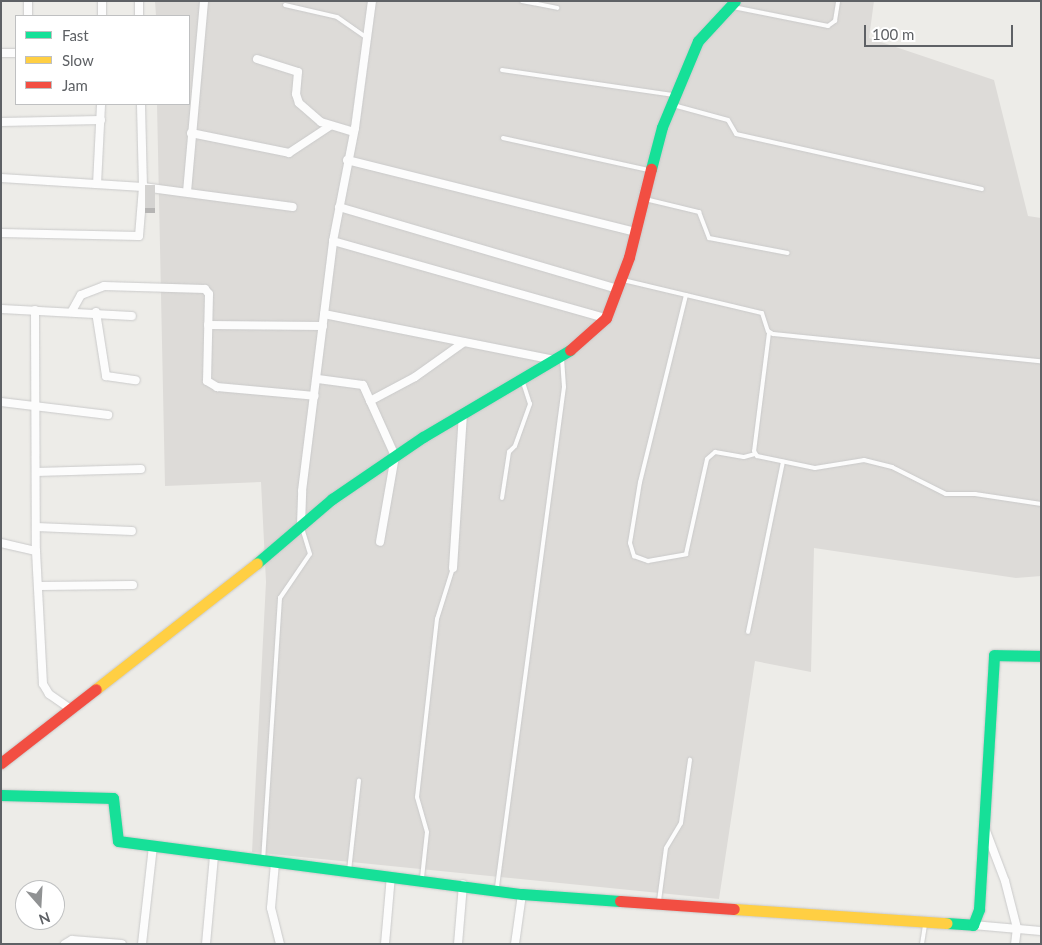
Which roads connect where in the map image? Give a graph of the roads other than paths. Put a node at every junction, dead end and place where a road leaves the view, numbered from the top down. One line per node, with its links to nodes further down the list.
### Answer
1 (28, 1): 11 (street)
2 (102, 1): 12 (street)
3 (139, 1): 13 (street)
4 (204, 1): 26 (street)
5 (372, 1): 14 (street)
6 (522, 1): 10 (lane)
7 (838, 1): 8 (lane)
8 (733, 4): 19 (street)
9 (285, 5): 14 (lane)
10 (557, 8)
11 (28, 15)
12 (102, 15)
13 (139, 15)
14 (368, 39): 25 (street)
15 (1, 53): 16 (street)
16 (15, 53)
17 (257, 59): 24 (street)
18 (502, 70): 19 (lane)
19 (674, 100): 29 (street); 33 (lane)
20 (101, 105): 22 (street)
21 (141, 105): 32 (street)
22 (100, 120): 23 (street); 31 (street)
23 (2, 121)
24 (330, 126): 25 (street); 26 (street)
25 (354, 132): 28 (street)
26 (191, 133): 34 (street)
27 (503, 138): 29 (lane)
28 (347, 160): 37 (street); 38 (street)
29 (651, 171): 35 (street)
30 (1, 178): 31 (street)
31 (98, 184): 32 (street)
32 (143, 187): 34 (street); 39 (street)
33 (982, 189)
34 (187, 192): 36 (street)
35 (644, 199): 38 (street); 41 (lane)
36 (293, 208)
37 (339, 208): 40 (street); 42 (street)
38 (636, 232): 42 (street)
39 (1, 233)
40 (333, 241): 48 (street); 50 (street)
41 (788, 252)
42 (619, 284): 43 (lane); 50 (street)
43 (686, 295): 53 (lane); 66 (lane)
44 (1, 309): 45 (street)
45 (35, 310): 46 (street); 63 (street)
46 (72, 311): 47 (street); 51 (street)
47 (96, 312): 49 (street); 57 (street)
48 (324, 314): 52 (street); 54 (street)
49 (132, 316)
50 (606, 318): 55 (street)
51 (208, 325): 52 (street); 60 (street)
52 (323, 326): 58 (street)
53 (769, 333): 56 (lane); 66 (lane)
54 (464, 342): 55 (street); 61 (street)
55 (558, 358): 59 (street); 98 (lane)
56 (1041, 361)
57 (136, 380)
58 (318, 380): 60 (street); 61 (street)
59 (522, 380): 65 (street); 71 (lane)
60 (315, 396): 73 (street)
61 (370, 401): 67 (street)
62 (1, 402): 63 (street)
63 (36, 406): 64 (street); 70 (street)
64 (108, 415)
65 (463, 415): 67 (street); 79 (street)
66 (755, 454): 68 (lane)
67 (395, 456): 73 (street); 76 (street)
68 (783, 462): 72 (lane); 82 (lane)
69 (141, 469): 70 (street)
70 (36, 472): 74 (street)
71 (502, 498)
72 (1041, 504)
73 (301, 525): 84 (street); 92 (lane)
74 (36, 528): 75 (street); 78 (street)
75 (132, 531)
76 (380, 542)
77 (1, 544): 78 (street)
78 (36, 551): 81 (street)
79 (452, 568): 96 (lane)
80 (133, 585): 81 (street)
81 (39, 586): 84 (street)
82 (748, 632)
83 (1041, 656): 89 (street)
84 (72, 710): 86 (street)
85 (690, 760): 100 (lane)
86 (1, 763)
87 (359, 781): 94 (lane)
88 (1, 796): 90 (street)
89 (984, 827): 102 (street); 103 (street)
90 (153, 846): 91 (street); 107 (street)
91 (214, 856): 92 (street); 108 (street)
92 (263, 861): 93 (street)
93 (275, 863): 94 (street); 109 (street)
94 (349, 871): 95 (street)
95 (391, 876): 96 (street); 110 (street)
96 (422, 879): 97 (street)
97 (463, 884): 98 (street); 111 (street)
98 (497, 890): 99 (street)
99 (522, 894): 100 (street); 112 (street)
100 (659, 901): 101 (street)
101 (926, 919): 102 (street); 113 (lane)
102 (973, 924): 103 (street)
103 (1017, 928): 104 (street); 114 (street)
104 (1041, 930)
105 (65, 944): 106 (street)
106 (122, 944)
107 (142, 944)
108 (206, 944)
109 (280, 944)
110 (385, 944)
111 (458, 944)
112 (515, 944)
113 (922, 944)
114 (1015, 944)

